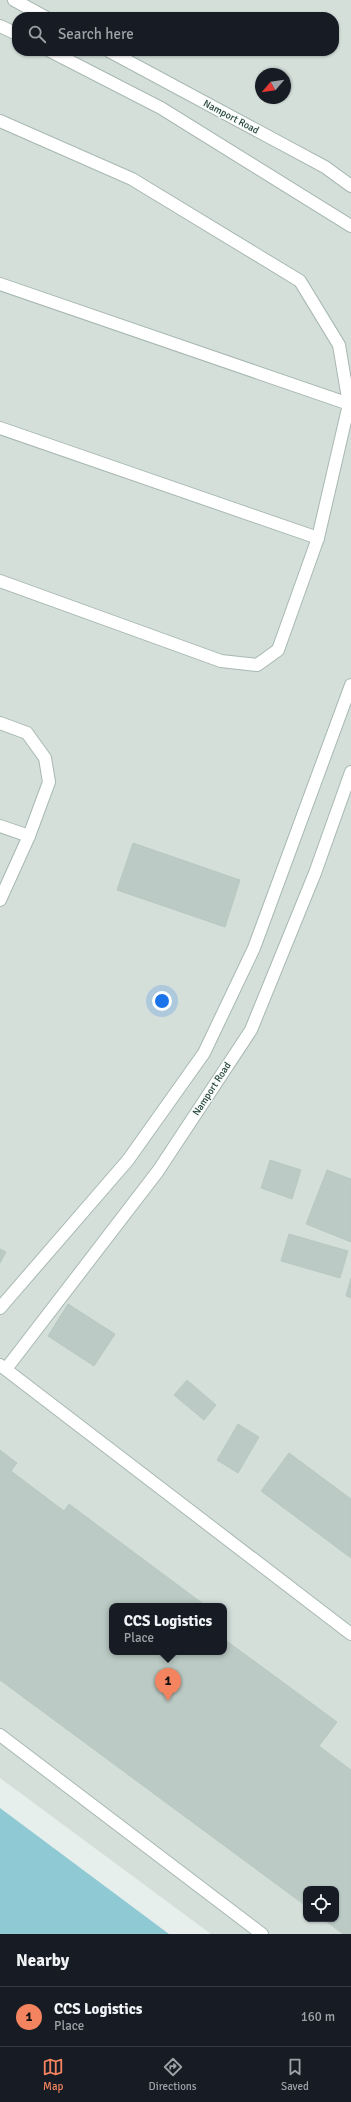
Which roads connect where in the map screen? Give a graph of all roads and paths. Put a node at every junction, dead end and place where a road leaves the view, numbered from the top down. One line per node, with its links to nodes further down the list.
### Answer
1 (14, 0): 2 (street)
2 (36, 12)
3 (0, 26): 4 (street)
4 (12, 32)
5 (60, 56): 9 (street)
6 (118, 56): 8 (street, Namport Road)
7 (0, 121): 11 (street)
8 (351, 186)
9 (351, 226)
10 (0, 284): 11 (street)
11 (349, 404): 13 (street)
12 (0, 428): 13 (street)
13 (318, 538): 14 (street)
14 (0, 581)
15 (351, 685): 21 (street)
16 (0, 723): 19 (street)
17 (351, 772): 22 (street, Namport Road)
18 (0, 826): 19 (street)
19 (29, 836): 20 (street)
20 (0, 900)
21 (0, 1308)
22 (3, 1367): 23 (street)
23 (351, 1634)
24 (0, 1735): 25 (street)
25 (262, 1934)

